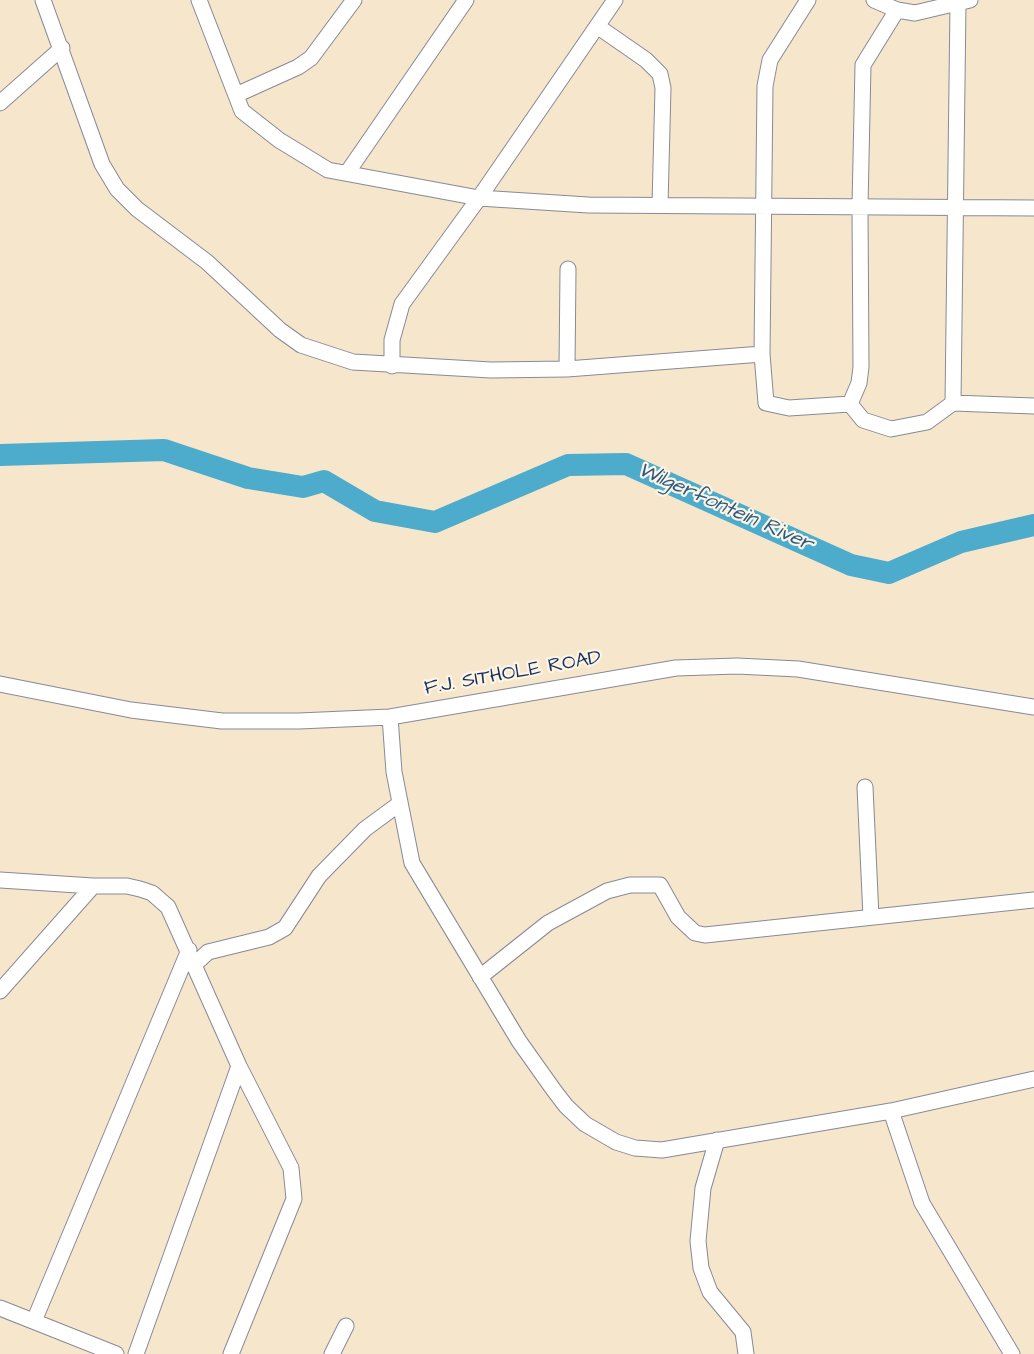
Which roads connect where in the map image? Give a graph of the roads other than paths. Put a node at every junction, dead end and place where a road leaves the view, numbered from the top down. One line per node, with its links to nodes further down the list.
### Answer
1 (199, 0): 12 (street)
2 (354, 0): 12 (street)
3 (466, 0): 14 (street)
4 (615, 0): 10 (street)
5 (808, 0): 17 (street)
6 (874, 0): 9 (street)
7 (47, 2): 11 (street)
8 (964, 2): 9 (street); 19 (street)
9 (897, 10): 18 (street)
10 (597, 26): 15 (street); 16 (street)
11 (62, 48): 13 (street); 23 (street)
12 (236, 94): 14 (street)
13 (0, 103)
14 (347, 173): 15 (street)
15 (479, 198): 16 (street); 23 (street)
16 (660, 206): 17 (street)
17 (765, 206): 18 (street); 22 (street)
18 (860, 206): 19 (street); 26 (street)
19 (957, 207): 20 (street); 25 (street)
20 (1034, 208)
21 (568, 269): 24 (street)
22 (762, 354): 24 (street); 26 (street)
23 (392, 366): 24 (street)
24 (567, 369)
25 (953, 403): 26 (street); 27 (street)
26 (850, 404)
27 (1034, 406)
28 (0, 684): 30 (street, F.J. SITHOLE ROAD)
29 (1034, 707): 30 (street, F.J. SITHOLE ROAD)
30 (390, 717): 32 (street)
31 (865, 787): 36 (street)
32 (399, 804): 38 (street); 40 (street)
33 (0, 880): 34 (street)
34 (93, 886): 37 (street); 39 (street)
35 (1034, 900): 36 (street)
36 (871, 917): 40 (street)
37 (189, 950): 38 (street); 47 (street)
38 (195, 964): 42 (street)
39 (6, 976): 41 (street)
40 (480, 977): 45 (street)
41 (0, 991)
42 (239, 1066): 50 (street); 51 (street)
43 (1034, 1079): 44 (street)
44 (891, 1111): 45 (street); 54 (street)
45 (717, 1140): 53 (street)
46 (0, 1308): 47 (street)
47 (33, 1321): 49 (street)
48 (346, 1326): 52 (street)
49 (116, 1354)
50 (136, 1354)
51 (231, 1354)
52 (332, 1354)
53 (746, 1354)
54 (1012, 1354)

